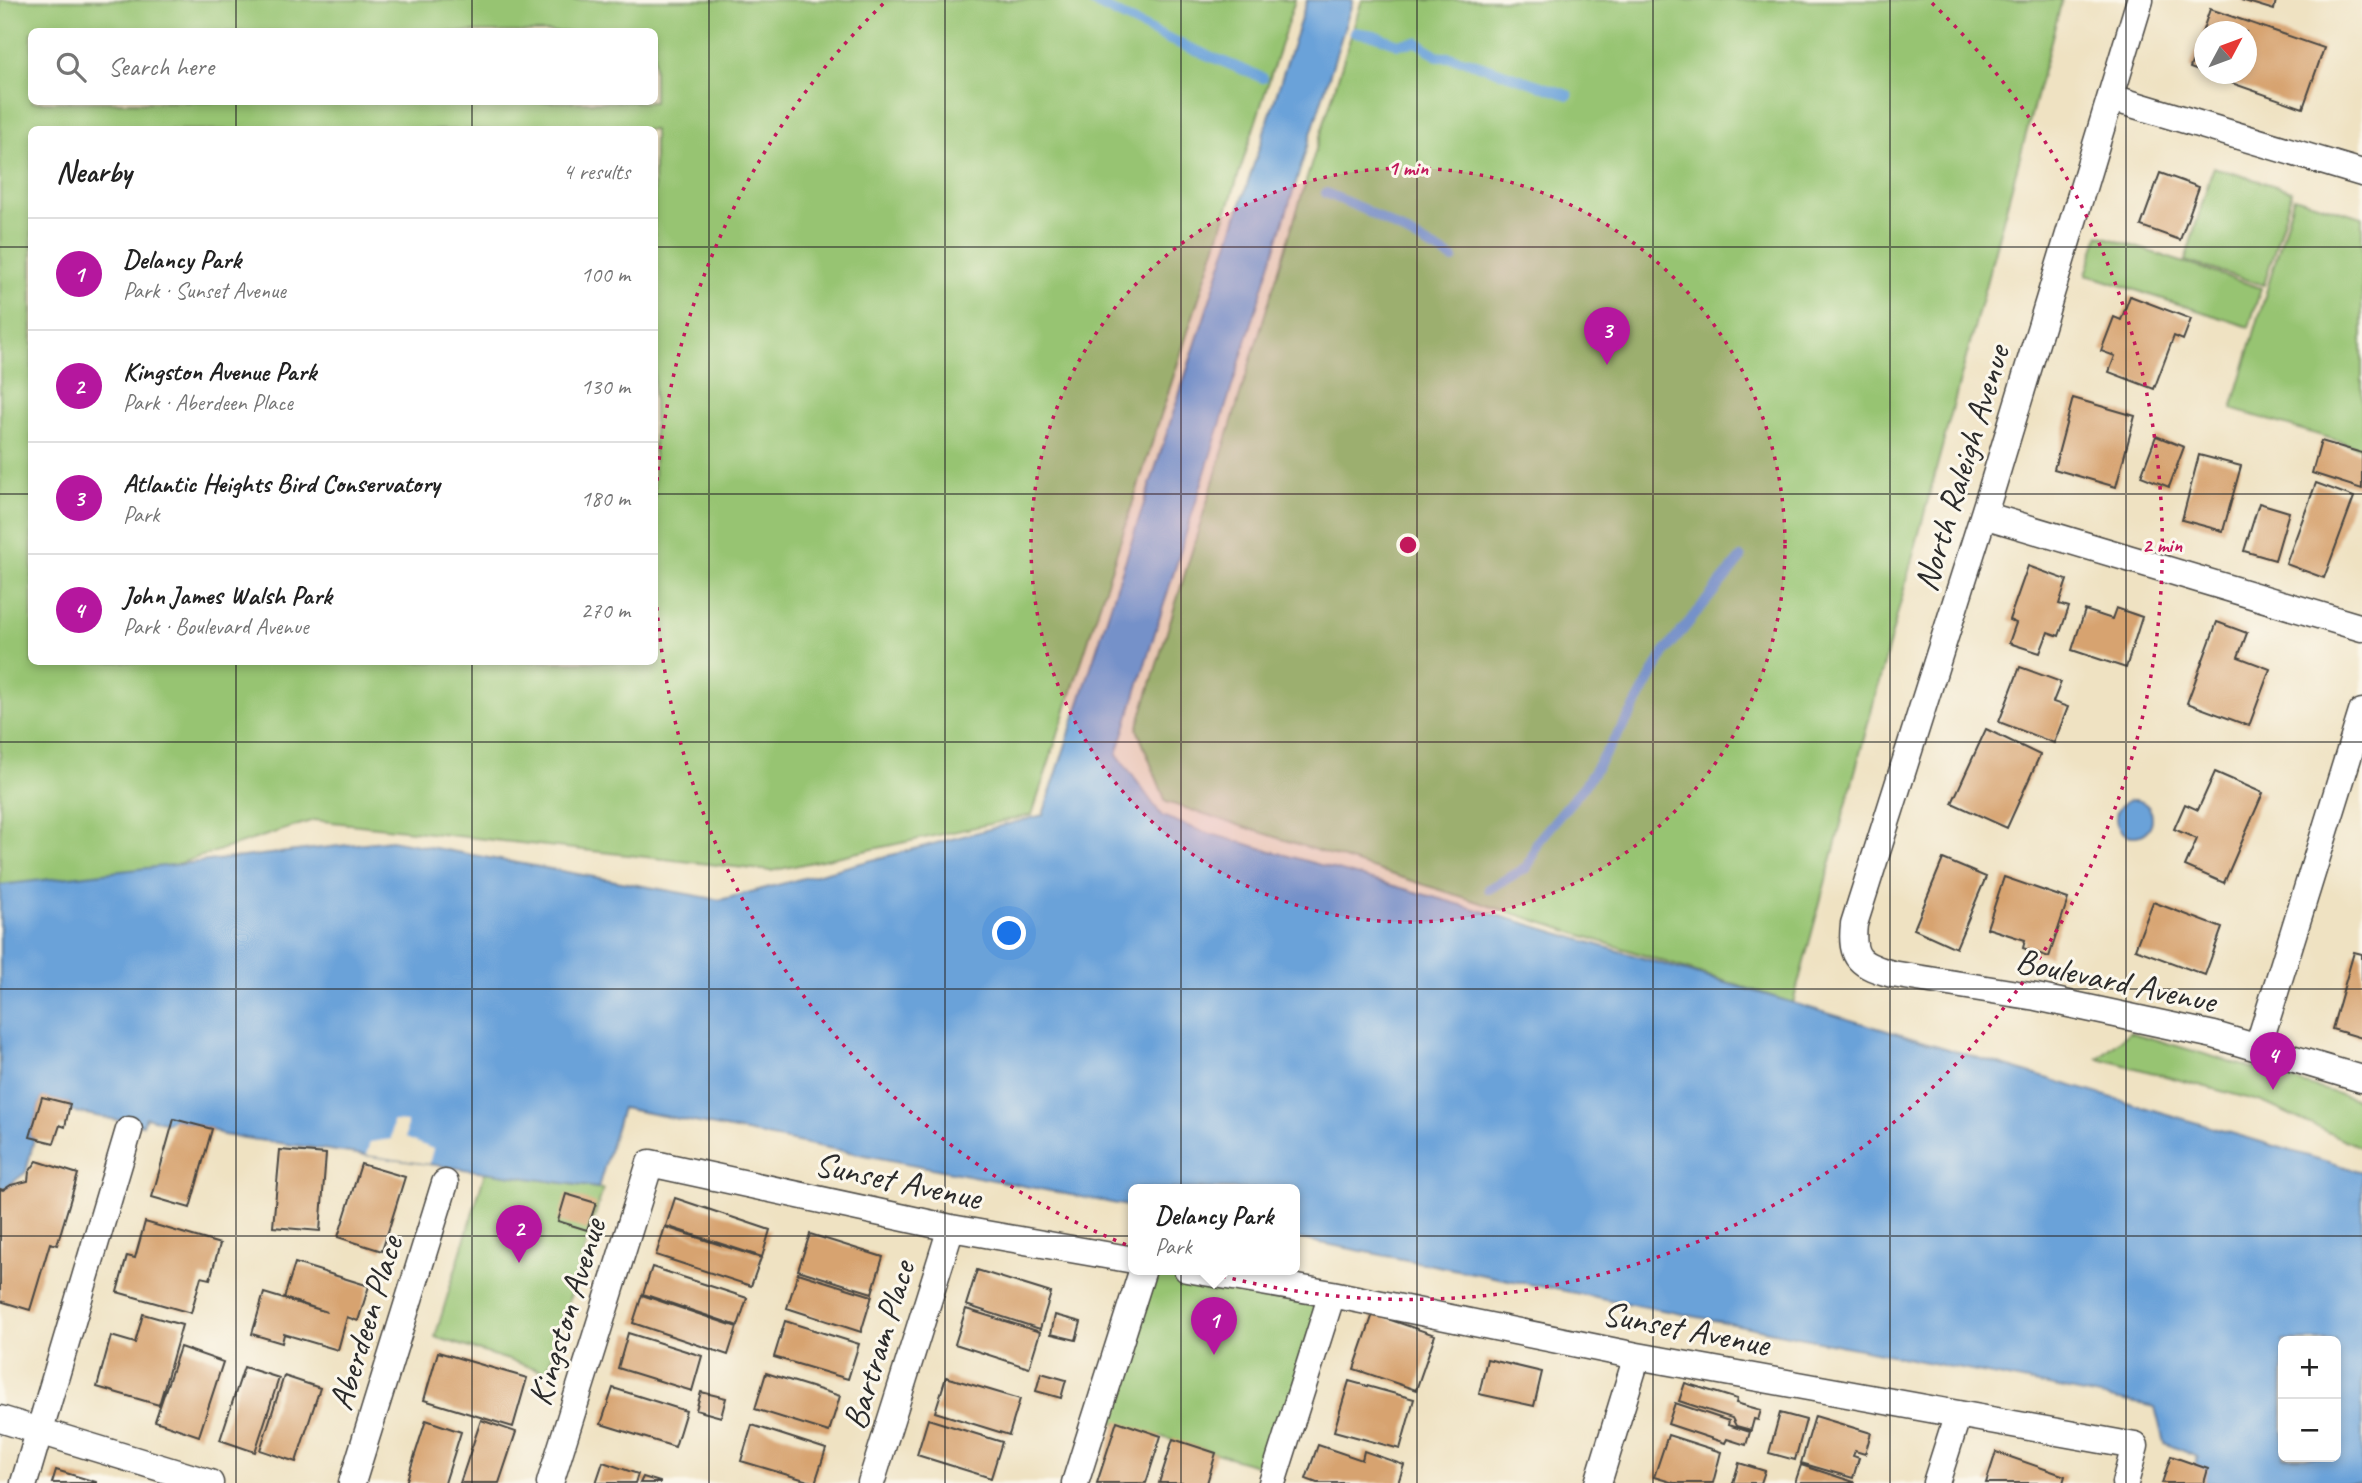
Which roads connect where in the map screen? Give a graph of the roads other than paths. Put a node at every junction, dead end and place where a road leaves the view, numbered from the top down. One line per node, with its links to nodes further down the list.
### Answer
1 (2140, 0): 2 (street, North Raleigh Avenue)
2 (2112, 98): 3 (street); 4 (street, North Raleigh Avenue)
3 (2362, 173)
4 (1984, 515): 5 (street); 7 (street, North Raleigh Avenue)
5 (2362, 628)
6 (2362, 712): 8 (street)
7 (1856, 956): 8 (street, Boulevard Avenue)
8 (2258, 1047): 9 (street, Boulevard Avenue)
9 (2362, 1079)
10 (129, 1130): 21 (street)
11 (650, 1163): 13 (street, Sunset Avenue); 25 (street, Kingston Avenue)
12 (445, 1183): 24 (street, Aberdeen Place)
13 (951, 1228): 14 (street, Sunset Avenue); 26 (street, Bartram Place)
14 (1128, 1259)
15 (1141, 1275): 27 (street)
16 (1222, 1275): 17 (street, Sunset Avenue)
17 (1332, 1294): 18 (street, Sunset Avenue); 28 (street)
18 (1637, 1356): 19 (street, Sunset Avenue); 29 (street)
19 (1958, 1414): 30 (street); 31 (street, Sunset Avenue)
20 (0, 1419): 21 (street)
21 (39, 1431): 22 (street); 23 (street)
22 (24, 1483)
23 (209, 1483)
24 (352, 1483)
25 (550, 1483)
26 (872, 1483)
27 (1075, 1483)
28 (1272, 1483)
29 (1598, 1483)
30 (1936, 1483)
31 (2125, 1483)

